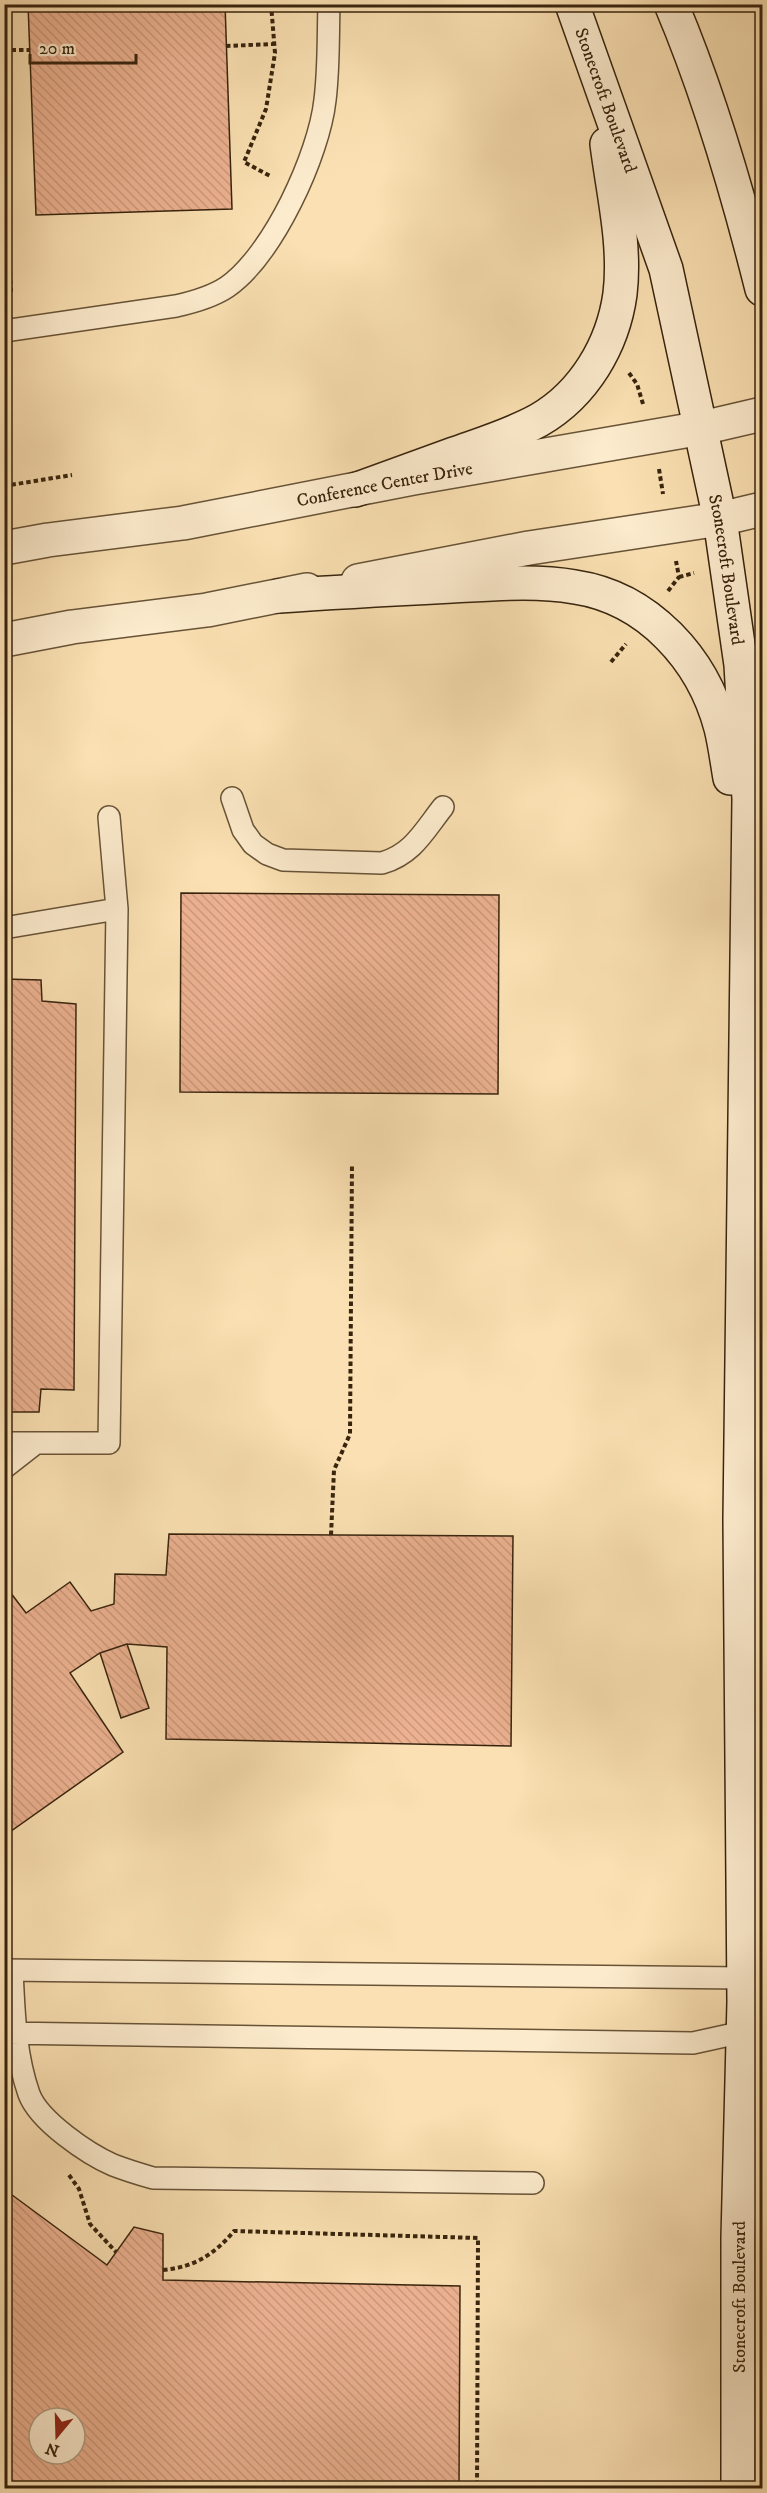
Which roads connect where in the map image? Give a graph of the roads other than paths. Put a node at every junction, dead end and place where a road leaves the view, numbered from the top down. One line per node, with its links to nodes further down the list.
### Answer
1 (329, 4): 8 (lane)
2 (572, 4): 5 (main road, Stonecroft Boulevard)
3 (671, 4): 4 (main road)
4 (696, 69): 6 (main road); 7 (main road)
5 (599, 80): 10 (main road, Stonecroft Boulevard); 11 (main road)
6 (762, 203)
7 (762, 289)
8 (4, 331)
9 (762, 414): 10 (main road, Conference Center Drive)
10 (702, 428): 11 (main road, Conference Center Drive); 13 (main road, Stonecroft Boulevard)
11 (355, 490): 14 (main road, Conference Center Drive)
12 (762, 509): 13 (main road)
13 (720, 519): 15 (main road); 20 (main road, Stonecroft Boulevard)
14 (4, 548)
15 (279, 596): 16 (main road); 20 (main road)
16 (4, 640)
17 (232, 798): 18 (lane)
18 (443, 807)
19 (109, 817): 21 (lane)
20 (749, 903): 27 (main road, Stonecroft Boulevard)
21 (117, 909): 22 (lane); 24 (lane)
22 (4, 928)
23 (4, 1443): 24 (lane)
24 (36, 1443): 25 (lane)
25 (4, 1468)
26 (8, 1970): 27 (lane); 29 (lane)
27 (743, 1978): 28 (main road, Stonecroft Boulevard)
28 (743, 2032): 29 (lane); 31 (main road, Stonecroft Boulevard)
29 (10, 2033): 30 (lane)
30 (533, 2183)
31 (738, 2488)

